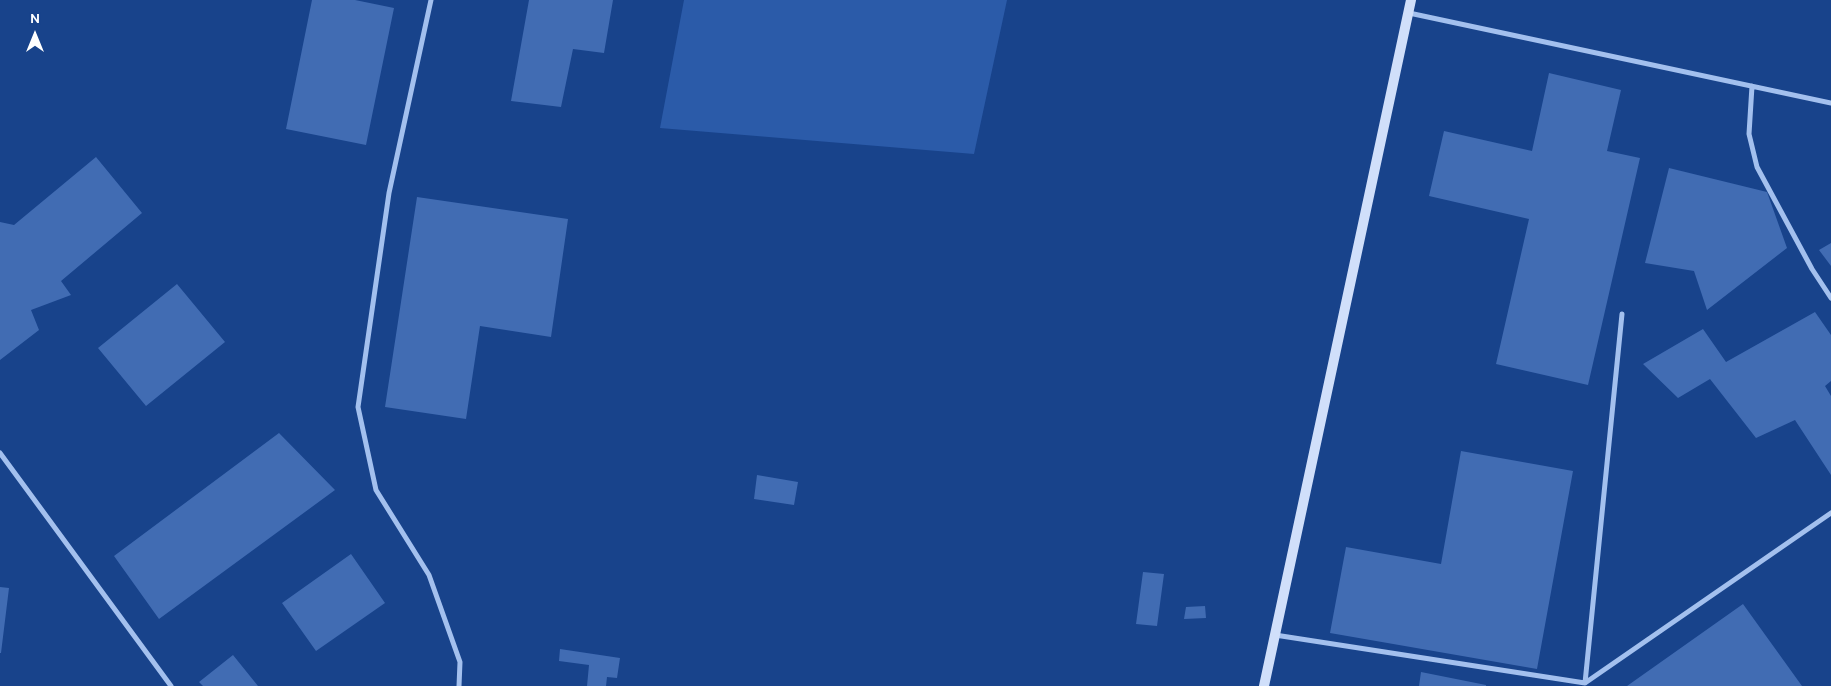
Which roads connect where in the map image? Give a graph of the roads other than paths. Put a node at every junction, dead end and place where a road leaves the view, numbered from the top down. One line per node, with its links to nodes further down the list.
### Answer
1 (430, 0): 13 (street)
2 (1411, 0): 3 (street)
3 (1408, 12): 4 (street); 10 (street)
4 (1752, 86): 5 (street); 6 (street)
5 (1831, 103)
6 (1831, 298)
7 (1622, 314): 11 (street)
8 (0, 453): 12 (street)
9 (1831, 513): 11 (street)
10 (1275, 635): 11 (street); 14 (street)
11 (1586, 684)
12 (171, 686)
13 (459, 686)
14 (1264, 686)

